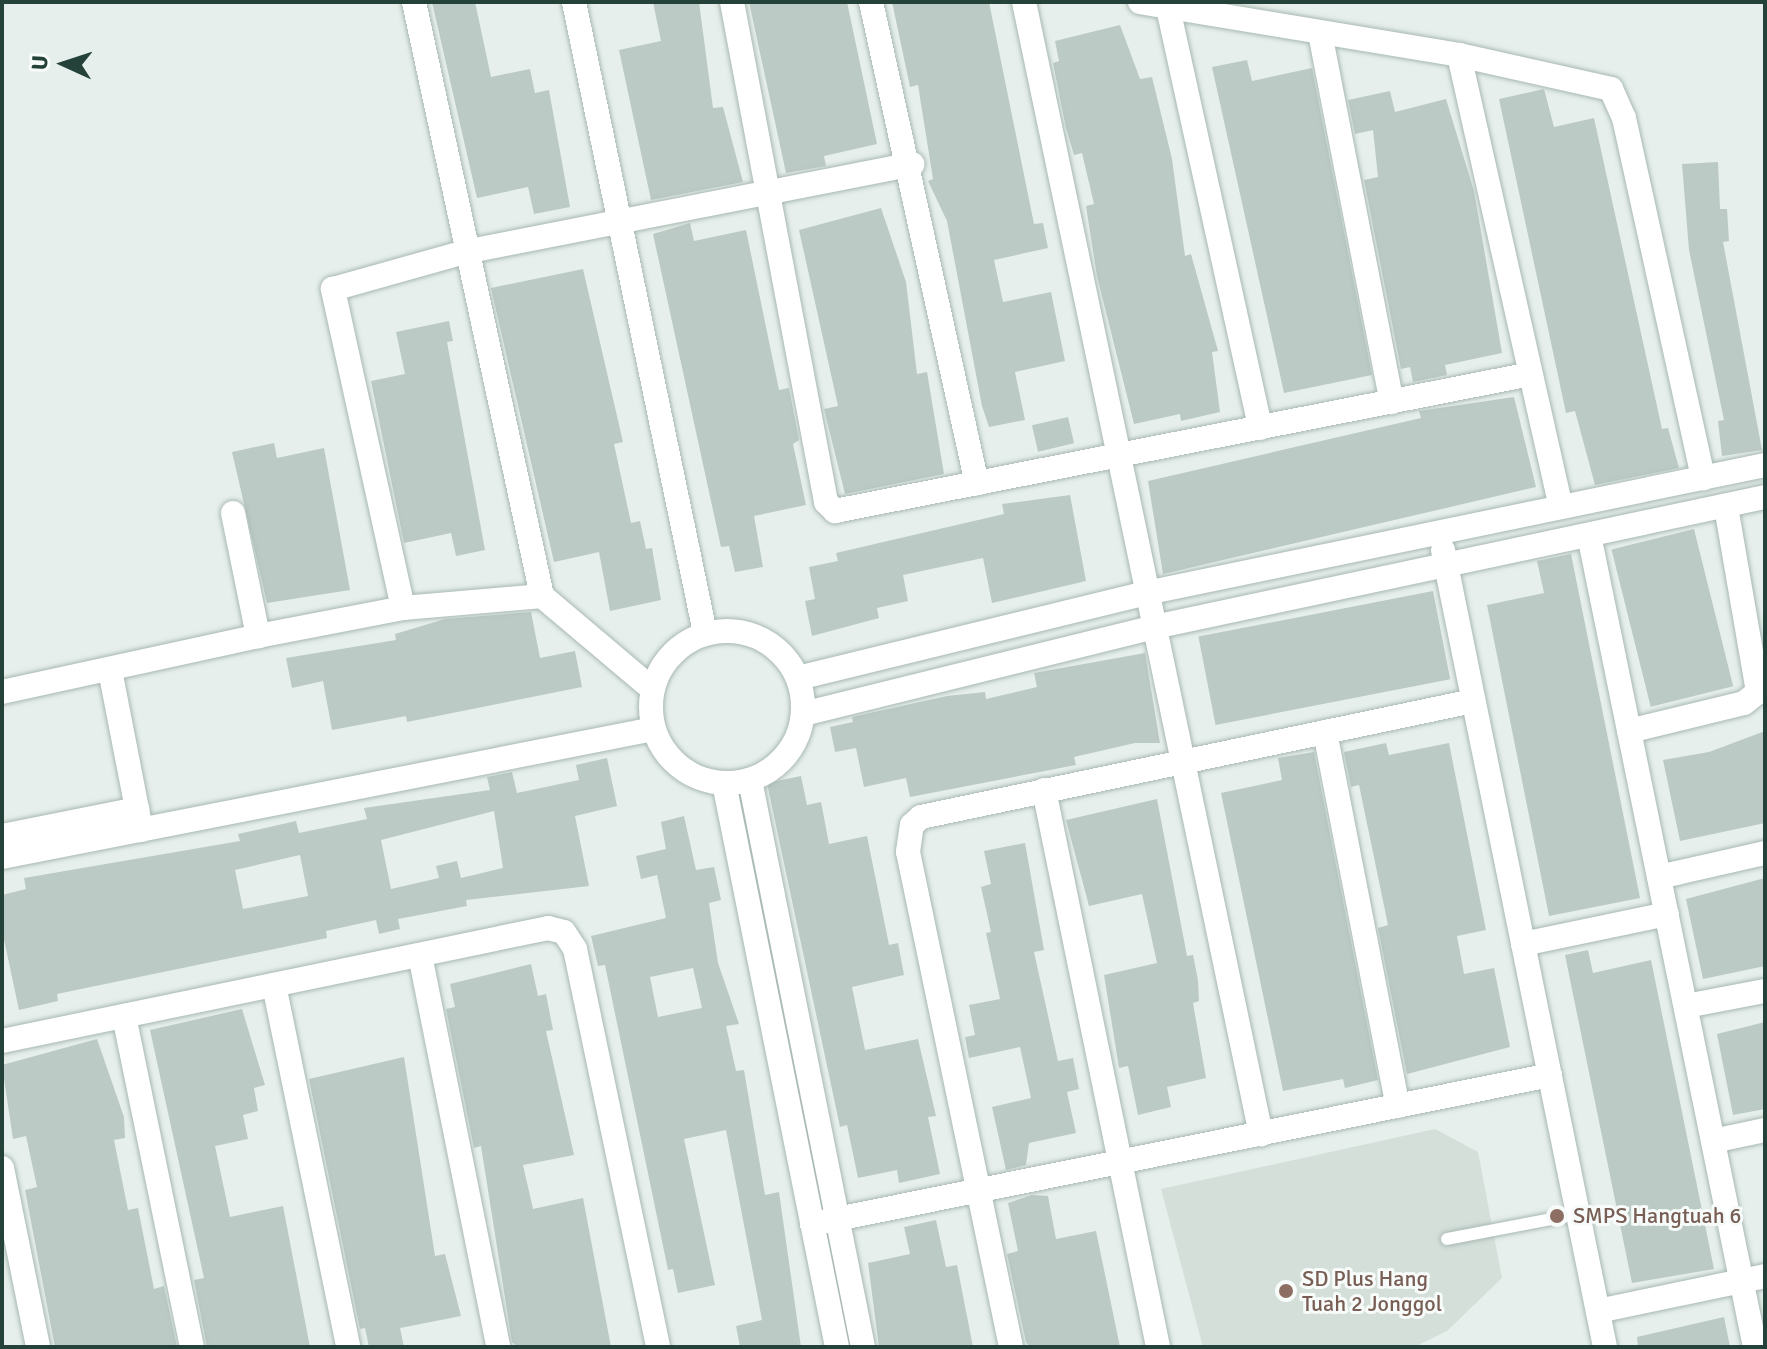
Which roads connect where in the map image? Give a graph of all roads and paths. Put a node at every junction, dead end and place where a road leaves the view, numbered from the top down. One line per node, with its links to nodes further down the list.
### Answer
1 (414, 2): 13 (street)
2 (574, 2): 12 (street)
3 (732, 2): 11 (street)
4 (871, 2): 10 (street)
5 (1024, 2): 17 (street)
6 (1140, 2): 7 (street)
7 (1168, 8): 8 (street); 16 (street)
8 (1320, 33): 9 (street); 15 (street)
9 (1459, 55): 14 (street); 19 (street)
10 (912, 164): 11 (street); 20 (street)
11 (771, 193): 12 (street); 20 (street)
12 (617, 224): 13 (street); 32 (street)
13 (465, 252): 29 (street); 30 (street)
14 (1531, 374): 15 (street); 23 (street)
15 (1392, 402): 16 (street)
16 (1260, 428): 17 (street)
17 (1118, 455): 20 (street); 28 (street)
18 (1765, 465): 19 (street)
19 (1703, 478): 23 (street)
20 (977, 483)
21 (1765, 497): 22 (street)
22 (1726, 506): 26 (street); 41 (street)
23 (1561, 507): 25 (street)
24 (233, 513): 33 (street)
25 (1439, 532): 27 (street); 28 (street)
26 (1589, 535): 27 (street); 41 (street)
27 (1446, 565): 31 (street); 38 (street)
28 (1151, 592): 31 (street); 35 (street)
29 (542, 596): 30 (street); 36 (street)
30 (403, 608): 33 (street)
31 (1159, 626): 39 (street); 43 (street)
32 (705, 633): 35 (street); 36 (street)
33 (258, 636): 34 (street)
34 (110, 670): 37 (street); 47 (street)
35 (798, 678): 39 (street)
36 (652, 689): 40 (street)
37 (2, 692)
38 (1473, 701): 42 (street); 53 (street)
39 (803, 714): 44 (street)
40 (654, 729): 45 (street); 47 (street)
41 (1629, 731): 51 (street)
42 (1325, 732): 43 (street); 61 (street)
43 (1187, 762): 46 (street); 63 (street)
44 (750, 780): 45 (street); 69 (street)
45 (724, 783): 70 (street)
46 (1044, 790): 65 (street); 67 (street)
47 (139, 819): 48 (street); 50 (street)
48 (2, 836)
49 (1765, 853): 51 (street)
50 (2, 857)
51 (1659, 877): 52 (street)
52 (1667, 914): 53 (street); 57 (street)
53 (1523, 944): 60 (street)
54 (420, 955): 55 (street); 77 (street); 78 (street)
55 (274, 985): 58 (street); 76 (street)
56 (1765, 991): 57 (street)
57 (1686, 1006): 64 (street)
58 (124, 1016): 59 (street); 75 (street)
59 (2, 1041)
60 (1550, 1075): 61 (street); 68 (street)
61 (1398, 1106): 63 (street)
62 (1765, 1130): 64 (street)
63 (1261, 1134): 65 (street)
64 (1713, 1141): 72 (street)
65 (1121, 1162): 67 (street); 82 (street)
66 (2, 1168): 74 (street)
67 (978, 1191): 69 (street); 81 (street)
68 (1578, 1214): 71 (lane); 73 (street)
69 (837, 1219): 70 (street); 80 (street)
70 (812, 1224): 79 (street)
71 (1447, 1239)
72 (1753, 1277): 73 (street); 84 (street)
73 (1598, 1311): 83 (street)
74 (38, 1347)
75 (192, 1347)
76 (348, 1347)
77 (498, 1347)
78 (658, 1347)
79 (837, 1347)
80 (863, 1347)
81 (1011, 1347)
82 (1158, 1347)
83 (1605, 1347)
84 (1755, 1347)

